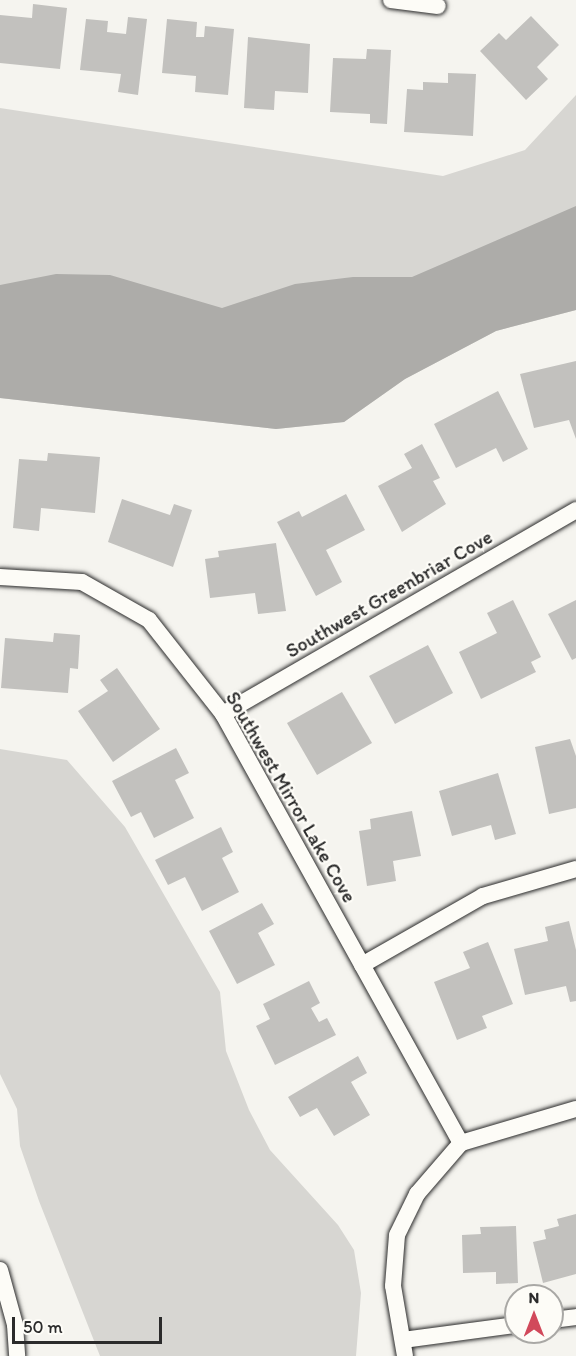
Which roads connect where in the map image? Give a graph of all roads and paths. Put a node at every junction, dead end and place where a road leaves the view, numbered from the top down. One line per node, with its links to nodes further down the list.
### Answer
1 (391, 0): 2 (street)
2 (438, 6)
3 (576, 510): 5 (street, Southwest Greenbriar Cove)
4 (0, 577): 5 (street, Southwest Mirror Lake Cove)
5 (223, 714): 7 (street, Southwest Mirror Lake Cove)
6 (576, 869): 7 (street)
7 (362, 965): 9 (street, Southwest Mirror Lake Cove)
8 (576, 1109): 9 (street)
9 (461, 1143): 12 (street)
10 (0, 1270): 13 (street)
11 (504, 1327): 12 (street)
12 (404, 1348)
13 (17, 1356)

